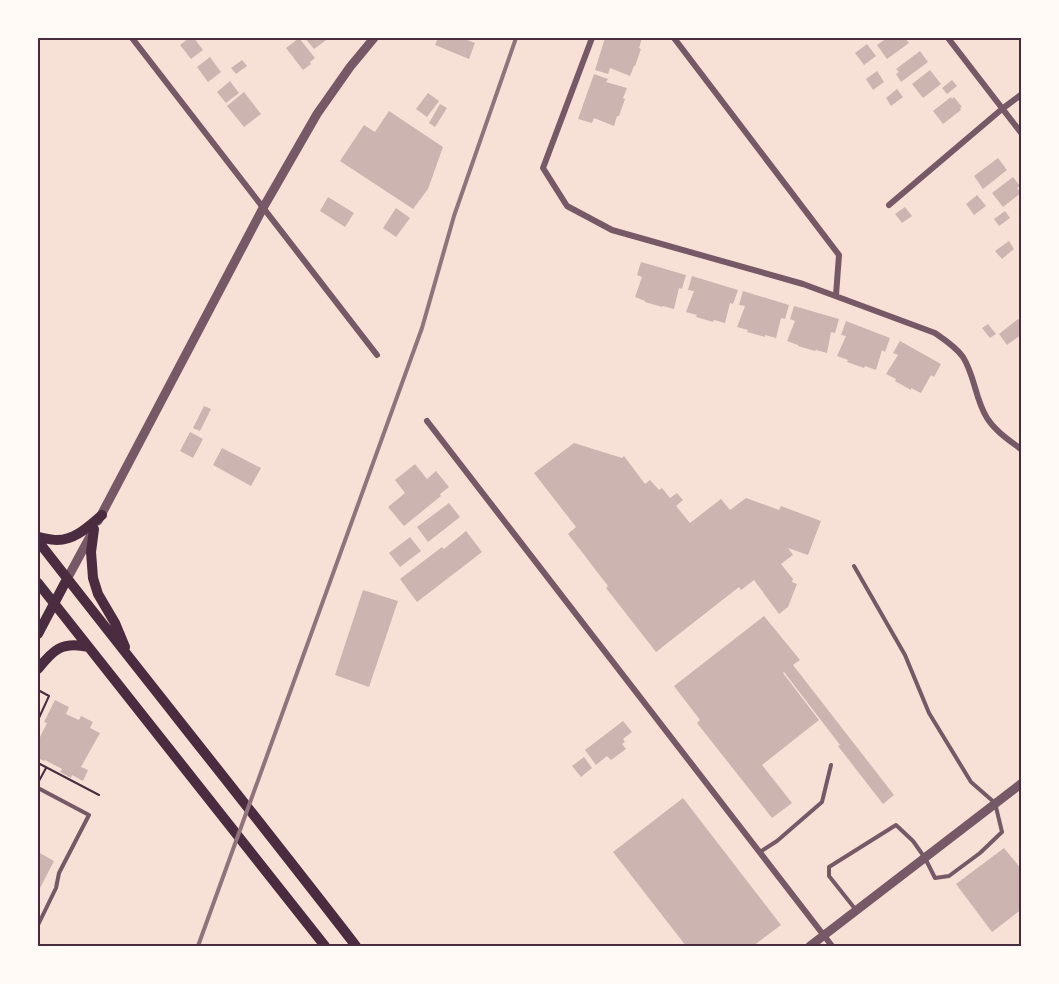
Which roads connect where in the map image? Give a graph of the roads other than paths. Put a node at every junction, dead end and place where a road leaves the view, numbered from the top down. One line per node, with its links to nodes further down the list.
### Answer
1 (132, 38): 10 (street)
2 (374, 38): 10 (street)
3 (592, 38): 11 (street)
4 (674, 38): 11 (street)
5 (948, 38): 7 (street)
6 (1022, 94): 7 (street)
7 (1002, 109): 8 (street); 9 (street)
8 (1022, 134)
9 (889, 205)
10 (263, 208): 12 (street); 15 (street)
11 (836, 296): 14 (street)
12 (377, 355)
13 (427, 421): 30 (street)
14 (1022, 450)
15 (102, 514): 16 (street); 17 (main road)
16 (94, 529): 19 (street); 24 (main road)
17 (38, 539): 19 (main road)
18 (855, 566): 29 (lane)
19 (67, 579): 21 (main road); 24 (main road)
20 (38, 583): 21 (main road)
21 (54, 604): 22 (main road); 23 (main road)
22 (38, 634)
23 (88, 647): 25 (main road); 35 (main road)
24 (129, 658): 36 (main road)
25 (38, 669)
26 (831, 765): 30 (lane)
27 (1022, 783): 29 (street)
28 (38, 787): 33 (lane)
29 (995, 803): 31 (street); 31 (lane)
30 (760, 852): 34 (street)
31 (925, 858): 32 (street); 32 (lane)
32 (856, 911): 34 (street)
33 (38, 925)
34 (825, 936): 37 (street); 38 (street)
35 (324, 946)
36 (356, 946)
37 (810, 946)
38 (832, 946)

